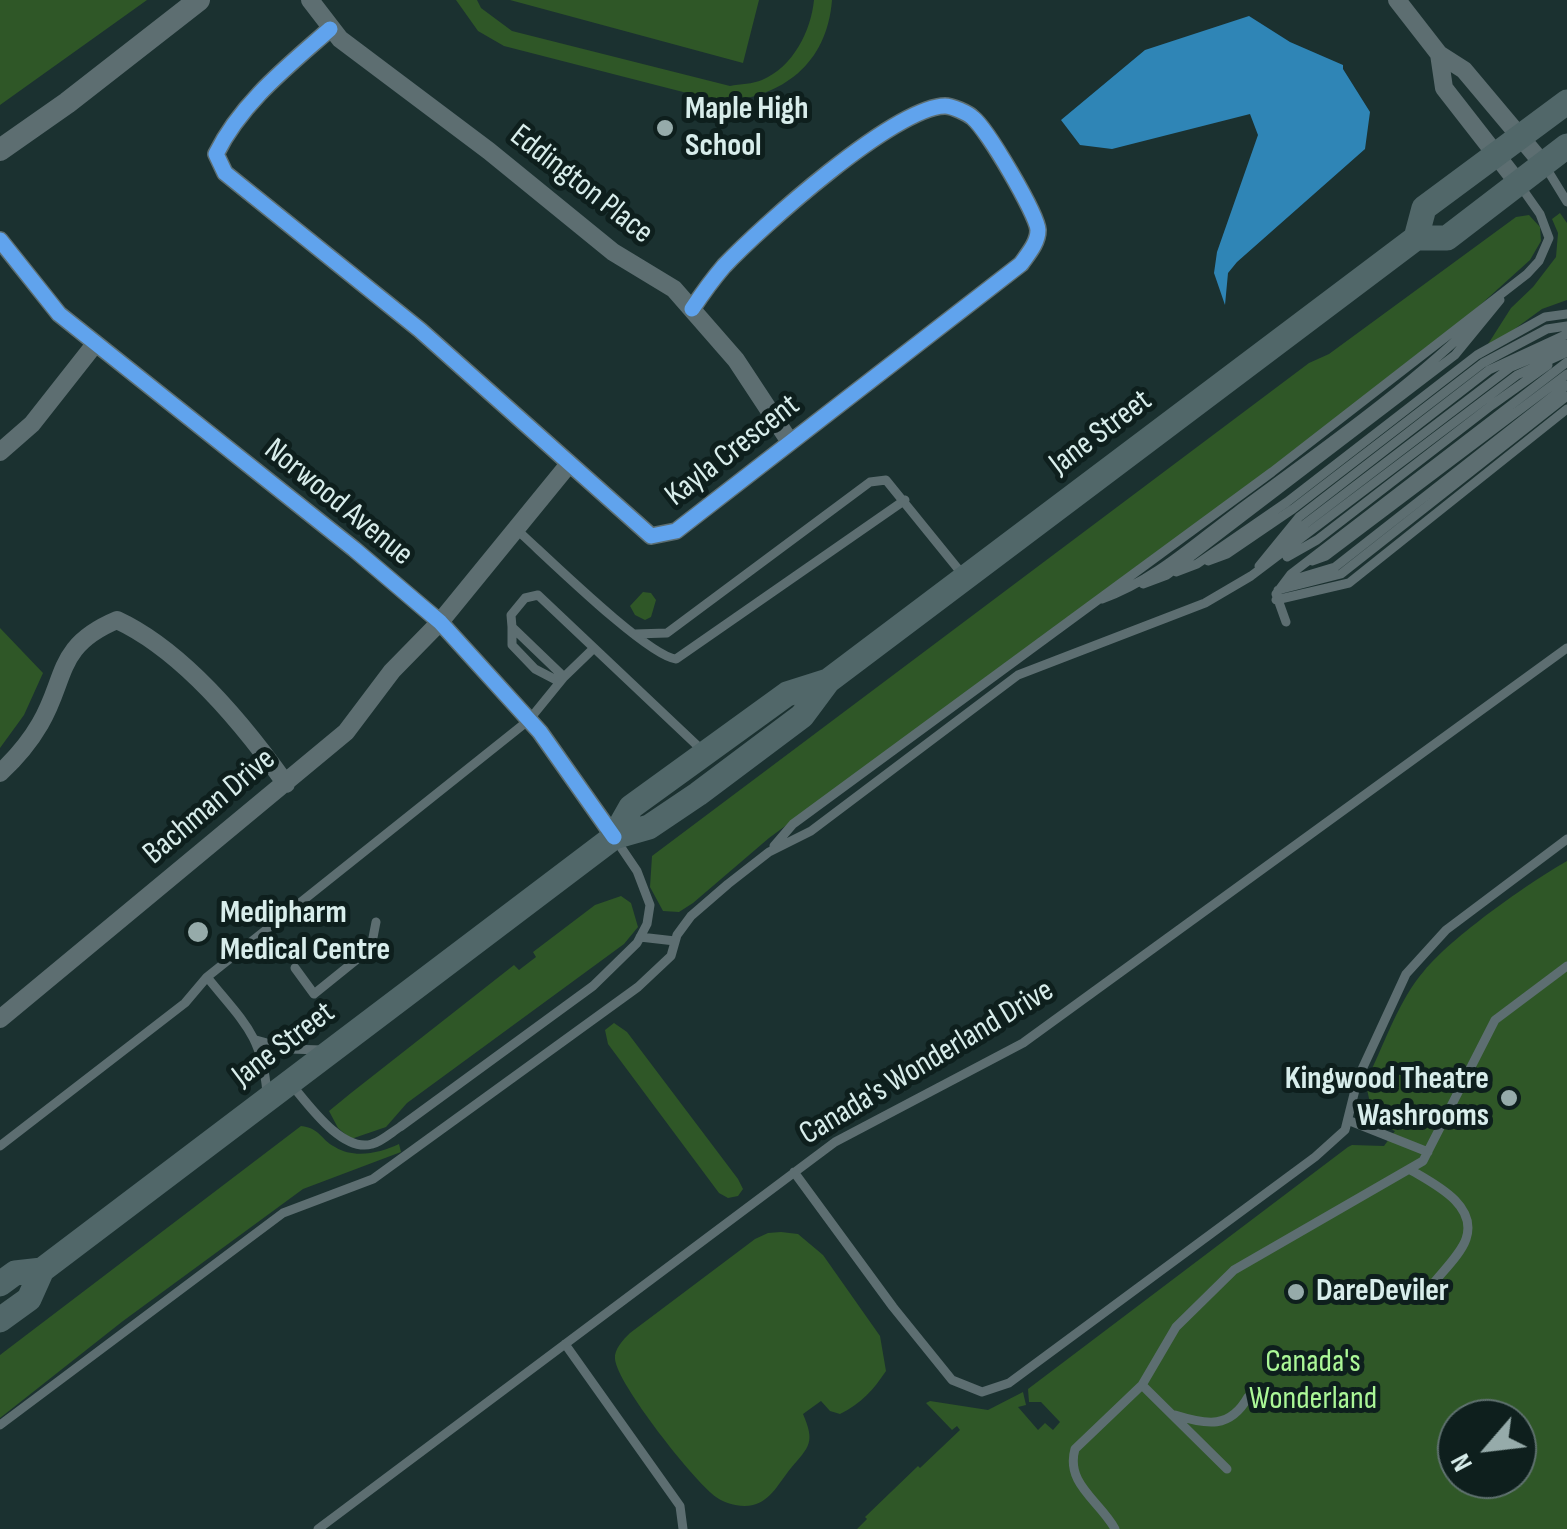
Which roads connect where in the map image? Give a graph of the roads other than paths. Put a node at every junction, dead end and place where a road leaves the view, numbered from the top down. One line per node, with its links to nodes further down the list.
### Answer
1 (198, 0): 9 (street)
2 (310, 0): 4 (street, Eddington Place)
3 (1397, 0): 5 (street)
4 (330, 28): 17 (street, Eddington Place); 30 (street, Kayla Crescent)
5 (1439, 54): 7 (street); 10 (street)
6 (1567, 102): 7 (main road, Jane Street)
7 (1522, 136): 10 (main road, Jane Street); 11 (street)
8 (1567, 146): 11 (main road, Jane Street)
9 (0, 150)
10 (1496, 155): 12 (street); 14 (main road, Jane Street)
11 (1543, 164): 12 (main road, Jane Street); 13 (lane)
12 (1518, 183): 14 (main road, Jane Street); 16 (lane)
13 (1567, 202)
14 (1416, 238): 37 (main road, Jane Street)
15 (0, 240): 20 (street, Norwood Avenue)
16 (1511, 286): 35 (lane); 38 (lane); 40 (lane)
17 (692, 309): 28 (street, Eddington Place); 28 (street, Kayla Crescent)
18 (1567, 314): 33 (lane)
19 (1567, 330): 33 (lane); 36 (lane)
20 (95, 344): 29 (street); 41 (street, Norwood Avenue)
21 (1567, 344): 36 (lane)
22 (1567, 352): 36 (lane); 36 (lane)
23 (1567, 362): 34 (lane)
24 (1567, 374): 34 (lane)
25 (1567, 385): 39 (lane)
26 (1567, 396): 39 (lane)
27 (1567, 409): 39 (lane)
28 (790, 442): 30 (street, Kayla Crescent)
29 (0, 452)
30 (570, 464): 32 (street, Bachman Drive)
31 (904, 500): 37 (lane); 43 (lane); 43 (lane)
32 (516, 529): 41 (street, Bachman Drive); 43 (lane)
33 (1197, 564): 35 (lane)
34 (1301, 566): 39 (lane)
35 (1167, 575): 38 (lane)
36 (1251, 576): 54 (lane)
37 (965, 577): 47 (main road, Jane Street)
38 (1133, 588): 40 (lane)
39 (1280, 591): 42 (lane)
40 (1093, 602): 54 (lane)
41 (440, 622): 48 (street, Norwood Avenue); 51 (street, Bachman Drive)
42 (1286, 622)
43 (635, 634)
44 (594, 648): 46 (lane); 46 (lane); 49 (lane)
45 (1567, 648): 70 (lane, Canada's Wonderland Drive)
46 (562, 680): 48 (lane)
47 (828, 681): 49 (main road, Jane Street); 52 (main road, Jane Street)
48 (529, 720): 52 (street, Norwood Avenue); 60 (lane)
49 (705, 753): 52 (main road, Jane Street)
50 (0, 773): 51 (street)
51 (286, 784): 61 (street, Bachman Drive)
52 (614, 837): 56 (lane); 63 (main road, Jane Street)
53 (1567, 840): 66 (lane)
54 (769, 852): 57 (lane)
55 (376, 922): 59 (lane)
56 (640, 937): 57 (lane); 64 (lane)
57 (675, 941): 79 (lane)
58 (1567, 966): 68 (lane)
59 (295, 968)
60 (208, 977): 62 (lane); 67 (lane)
61 (0, 1019)
62 (256, 1040): 63 (lane); 65 (lane)
63 (330, 1050): 64 (main road, Jane Street)
64 (290, 1082): 65 (main road, Jane Street)
65 (267, 1098): 71 (main road, Jane Street)
66 (1350, 1121): 68 (lane); 70 (lane)
67 (0, 1146)
68 (1428, 1152): 69 (lane)
69 (1409, 1168): 73 (lane); 76 (lane)
70 (794, 1172): 75 (lane, Canada's Wonderland Drive)
71 (42, 1270): 72 (main road, Jane Street); 74 (main road, Jane Street)
72 (0, 1284)
73 (1432, 1285)
74 (0, 1320)
75 (565, 1344): 81 (lane, Canada's Wonderland Drive); 82 (lane)
76 (1142, 1385): 78 (lane); 83 (lane)
77 (1248, 1396): 78 (lane)
78 (1172, 1414): 80 (lane)
79 (0, 1425)
80 (1226, 1470)
81 (318, 1529)
82 (683, 1529)
83 (1115, 1529)

